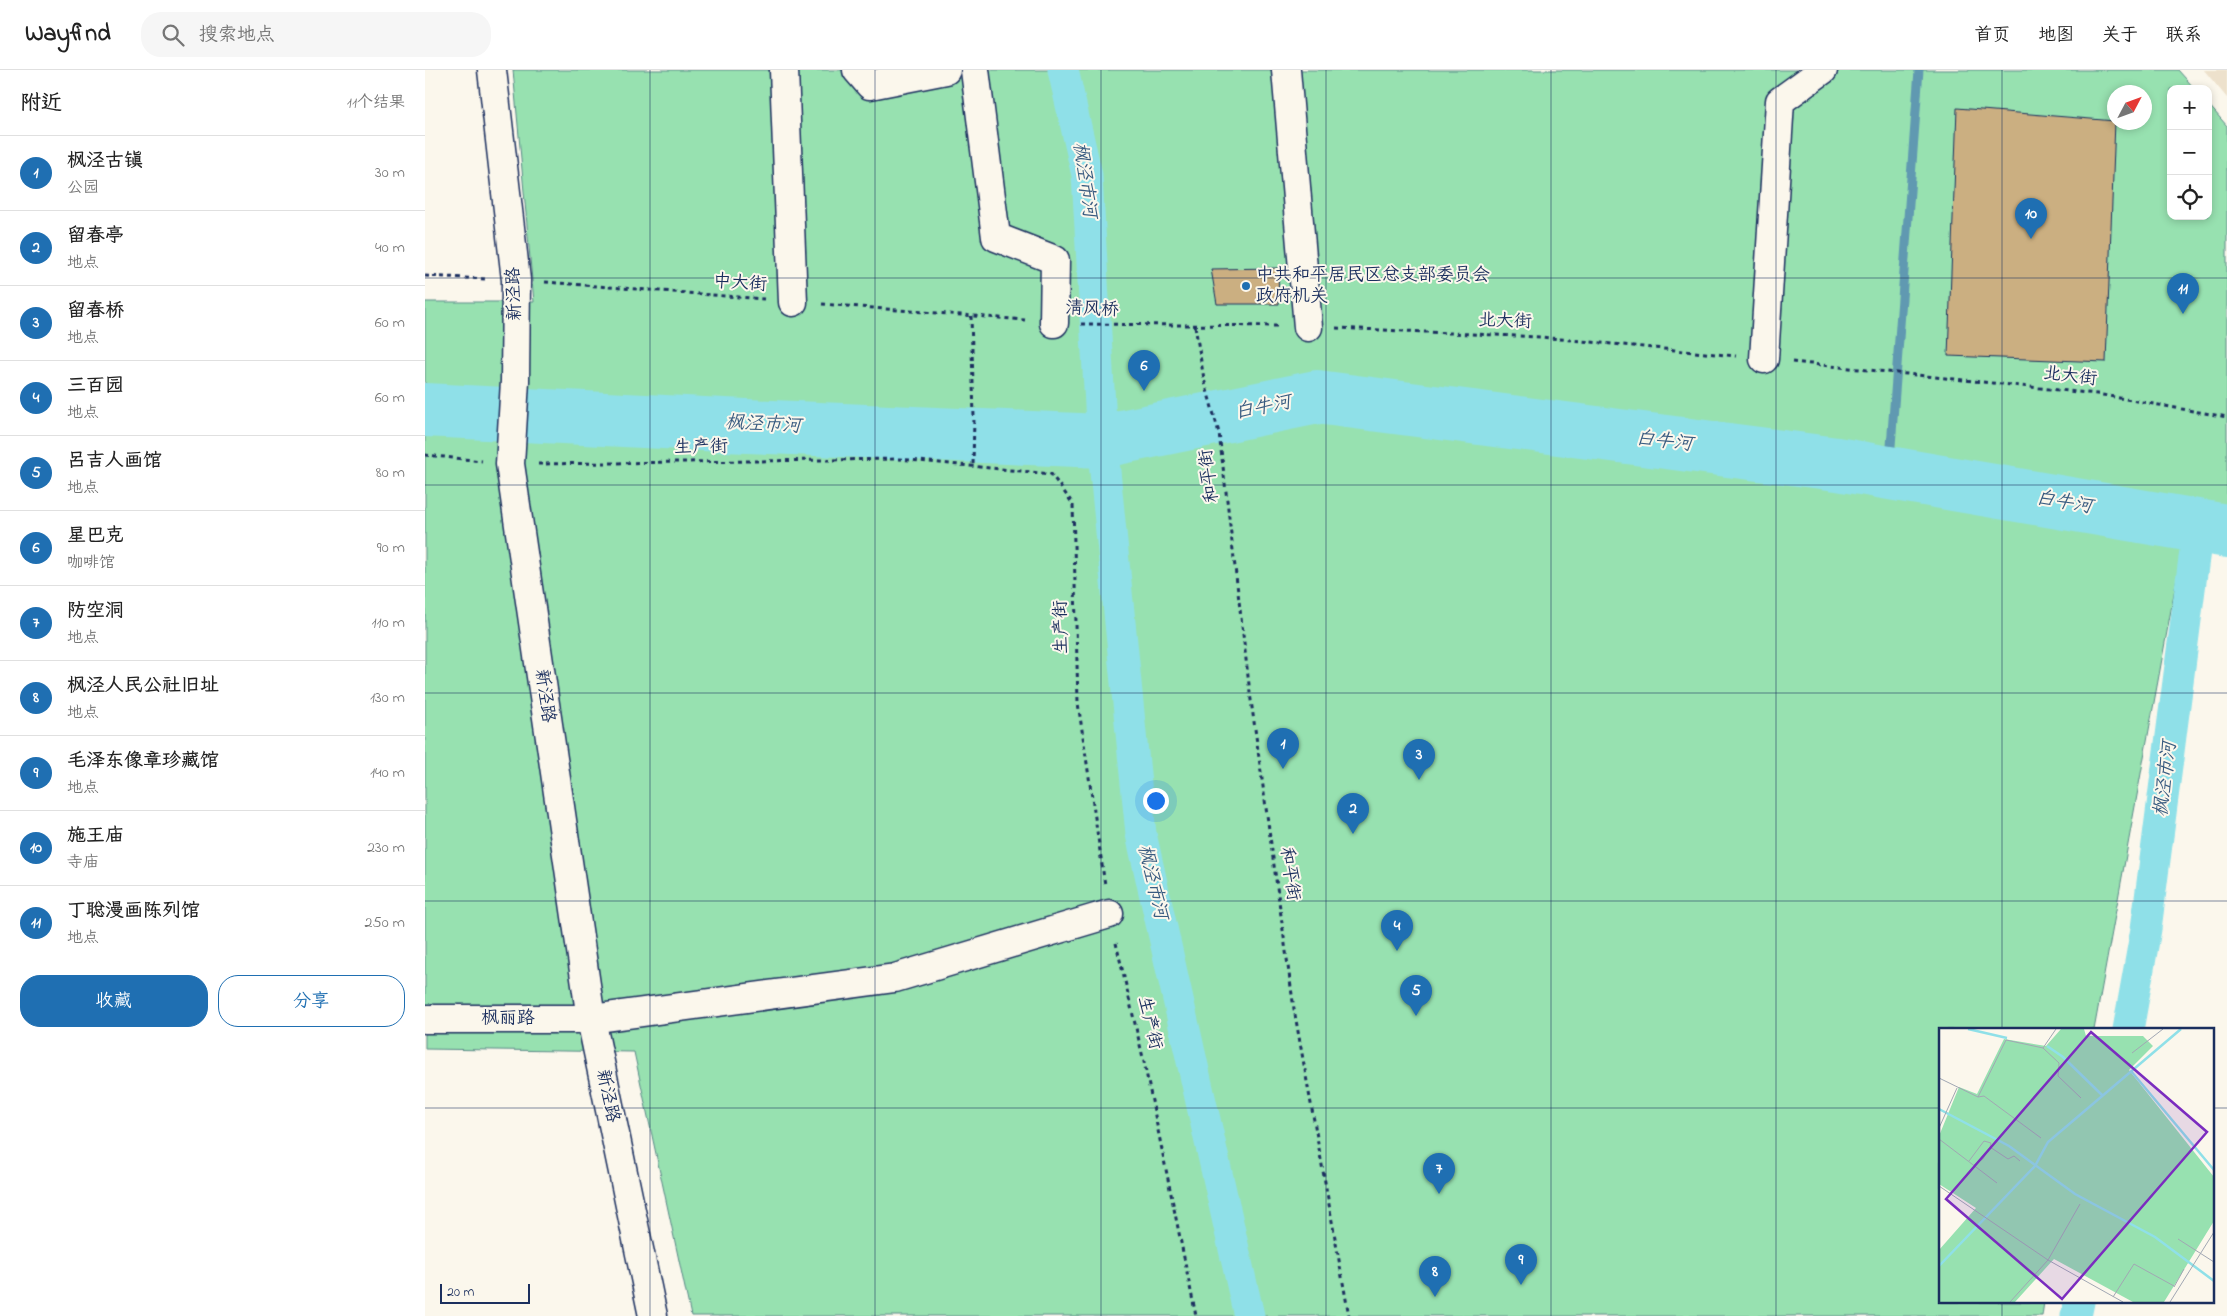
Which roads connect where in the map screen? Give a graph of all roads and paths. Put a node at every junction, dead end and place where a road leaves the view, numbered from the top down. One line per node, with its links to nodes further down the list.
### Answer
1 (492, 70): 9 (street, 新泾路)
2 (784, 70): 10 (street)
3 (857, 70): 4 (street)
4 (945, 70)
5 (975, 70): 12 (street)
6 (1286, 70): 15 (street)
7 (1823, 70): 16 (street)
8 (425, 276): 9 (path, 中大街)
9 (516, 280): 10 (path, 中大街); 19 (street, 新泾路)
10 (793, 302): 11 (path, 中大街)
11 (971, 316): 12 (path, 中大街); 20 (path)
12 (1053, 323): 13 (path, 清风桥)
13 (1130, 326): 14 (path, 北大街)
14 (1195, 326): 15 (path, 北大街); 26 (path, 和平街)
15 (1308, 327): 16 (path, 北大街)
16 (1764, 359): 17 (path, 北大街)
17 (2227, 416)
18 (425, 455): 19 (path, 生产街)
19 (510, 464): 20 (path, 生产街); 23 (street, 新泾路)
20 (973, 466): 21 (path, 生产街)
21 (1109, 914): 23 (street, 枫丽路); 25 (path, 生产街)
22 (425, 1019): 23 (street, 枫丽路)
23 (591, 1020): 24 (street, 新泾路)
24 (653, 1316)
25 (1195, 1316)
26 (1349, 1316)

